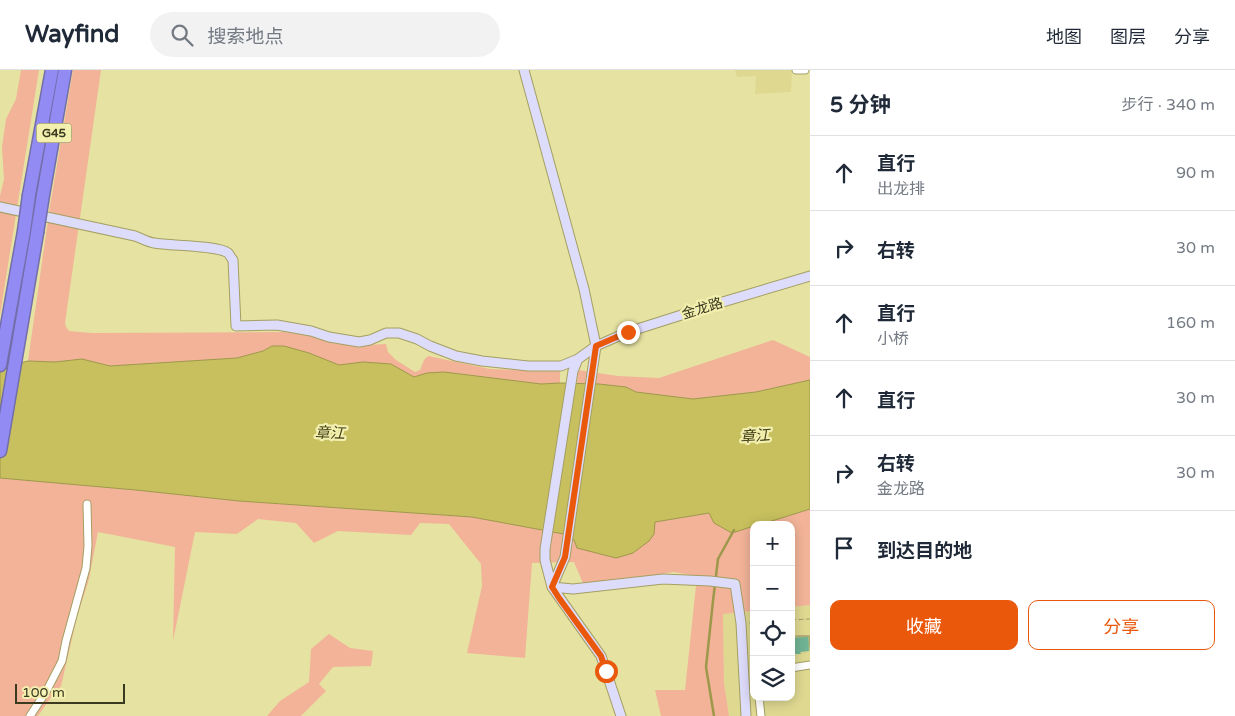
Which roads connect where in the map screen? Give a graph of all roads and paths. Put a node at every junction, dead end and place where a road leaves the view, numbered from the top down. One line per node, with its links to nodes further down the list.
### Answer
1 (52, 70): 10 (highway, G45, bridge)
2 (65, 70): 11 (highway, G45, bridge)
3 (524, 70): 8 (street)
4 (796, 70): 5 (street)
5 (805, 70)
6 (0, 207): 9 (street, 金龙路)
7 (810, 276): 8 (street, 金龙路)
8 (596, 346): 9 (street, 金龙路); 13 (street)
9 (578, 358): 13 (street)
10 (0, 365)
11 (0, 451)
12 (87, 504): 19 (street)
13 (552, 587): 20 (street); 21 (street)
14 (810, 618): 15 (path)
15 (795, 620)
16 (810, 666): 17 (street)
17 (795, 668)
18 (760, 701): 22 (street)
19 (30, 716)
20 (621, 716)
21 (746, 716)
22 (761, 716)

